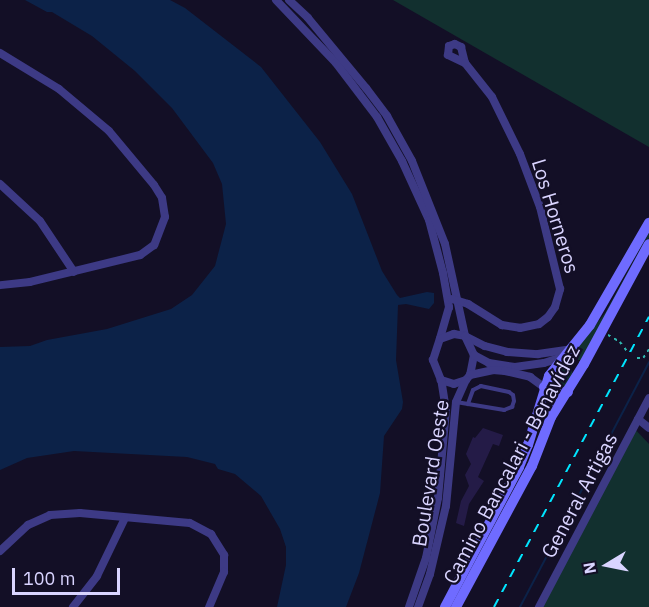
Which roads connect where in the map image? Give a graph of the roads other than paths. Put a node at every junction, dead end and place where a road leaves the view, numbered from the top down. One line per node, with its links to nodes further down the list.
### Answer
1 (276, 0): 2 (street)
2 (287, 3): 10 (street)
3 (0, 53): 8 (street)
4 (465, 63): 10 (street, Los Horneros)
5 (0, 184): 8 (street)
6 (649, 223): 14 (main road, Camino Bancalari - Benavídez)
7 (649, 244): 15 (main road, Camino Bancalari - Benavídez)
8 (74, 272): 9 (street)
9 (0, 285)
10 (452, 299): 11 (street); 12 (street)
11 (465, 336): 12 (street); 13 (street); 14 (street)
12 (440, 339): 17 (street)
13 (474, 354): 14 (street); 16 (street)
14 (565, 354): 15 (main road); 18 (main road, Camino Bancalari - Benavídez)
15 (578, 373): 19 (main road, Camino Bancalari - Benavídez)
16 (468, 377): 17 (street); 18 (street); 21 (street, Boulevard Oeste)
17 (441, 380): 23 (street, Boulevard Oeste)
18 (544, 387): 19 (main road); 34 (main road, Camino Bancalari - Benavídez)
19 (568, 392): 35 (main road, Camino Bancalari - Benavídez)
20 (470, 396): 21 (lane); 24 (lane); 24 (lane)
21 (457, 398): 23 (street); 24 (lane); 28 (street, Boulevard Oeste)
22 (649, 398): 25 (street, General Artigas)
23 (446, 400): 28 (street, Boulevard Oeste)
24 (468, 404)
25 (638, 419): 26 (street); 36 (street, General Artigas)
26 (649, 428)
27 (125, 518): 29 (street); 30 (street); 31 (street)
28 (439, 519): 32 (street, Boulevard Oeste); 33 (street, Boulevard Oeste)
29 (0, 551)
30 (73, 607)
31 (209, 607)
32 (409, 607)
33 (418, 607)
34 (444, 607)
35 (456, 607)
36 (539, 607)

